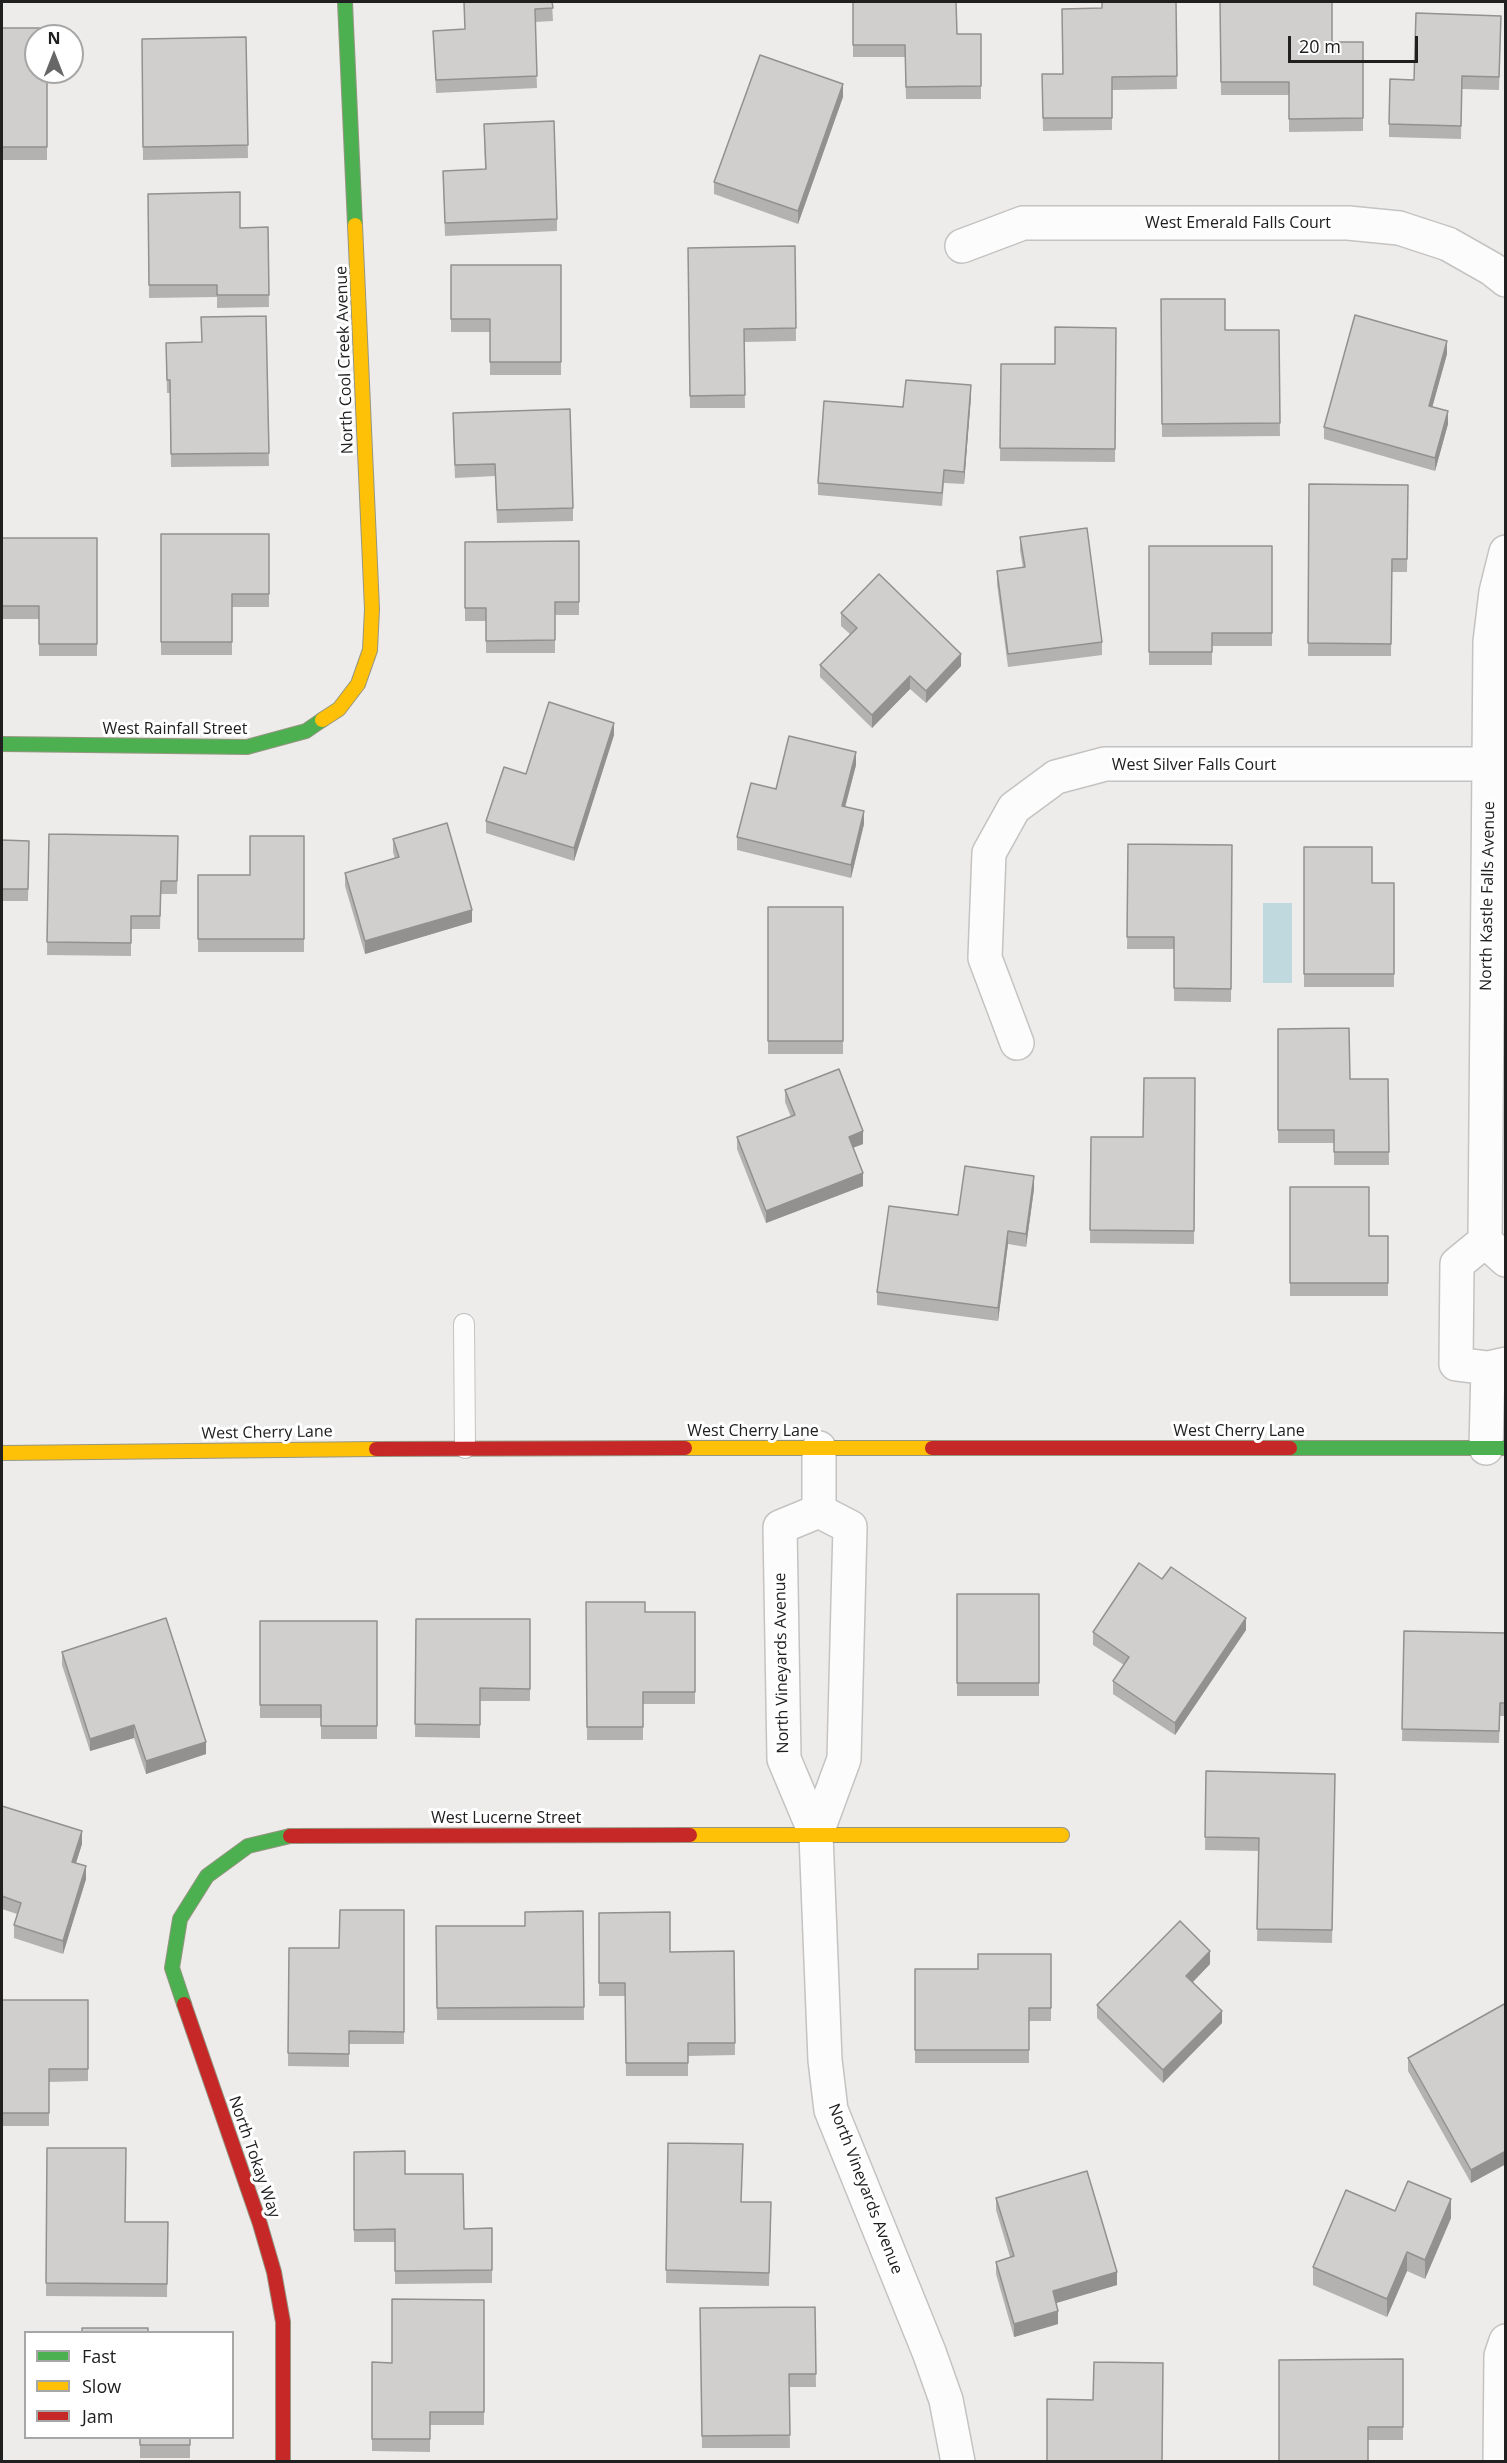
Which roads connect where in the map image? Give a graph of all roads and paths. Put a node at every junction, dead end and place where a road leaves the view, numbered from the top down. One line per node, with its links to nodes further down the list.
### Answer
1 (345, 2): 5 (street, North Cool Creek Avenue)
2 (962, 246): 3 (street, West Emerald Falls Court)
3 (1506, 280)
4 (1506, 552): 7 (street, North Kastle Falls Avenue)
5 (339, 709): 6 (street, West Rainfall Street)
6 (2, 744)
7 (1489, 764): 8 (street, West Silver Falls Court); 9 (street, North Kastle Falls Avenue)
8 (1017, 1043)
9 (1495, 1250): 11 (street, North Kastle Falls Avenue)
10 (464, 1323): 12 (lane)
11 (1497, 1366): 14 (street, North Kastle Falls Avenue)
12 (465, 1448): 13 (street, West Cherry Lane); 15 (street, West Cherry Lane)
13 (819, 1448): 14 (street, West Cherry Lane); 16 (street)
14 (1496, 1448)
15 (2, 1453)
16 (819, 1511): 17 (street, North Vineyards Avenue); 17 (street, North Vineyards Avenue)
17 (816, 1835): 18 (street); 19 (street, West Lucerne Street); 22 (street, North Vineyards Avenue)
18 (1062, 1835)
19 (207, 1876): 21 (street, North Tokay Way)
20 (1506, 2341): 23 (street)
21 (283, 2462)
22 (958, 2462)
23 (1500, 2462)

